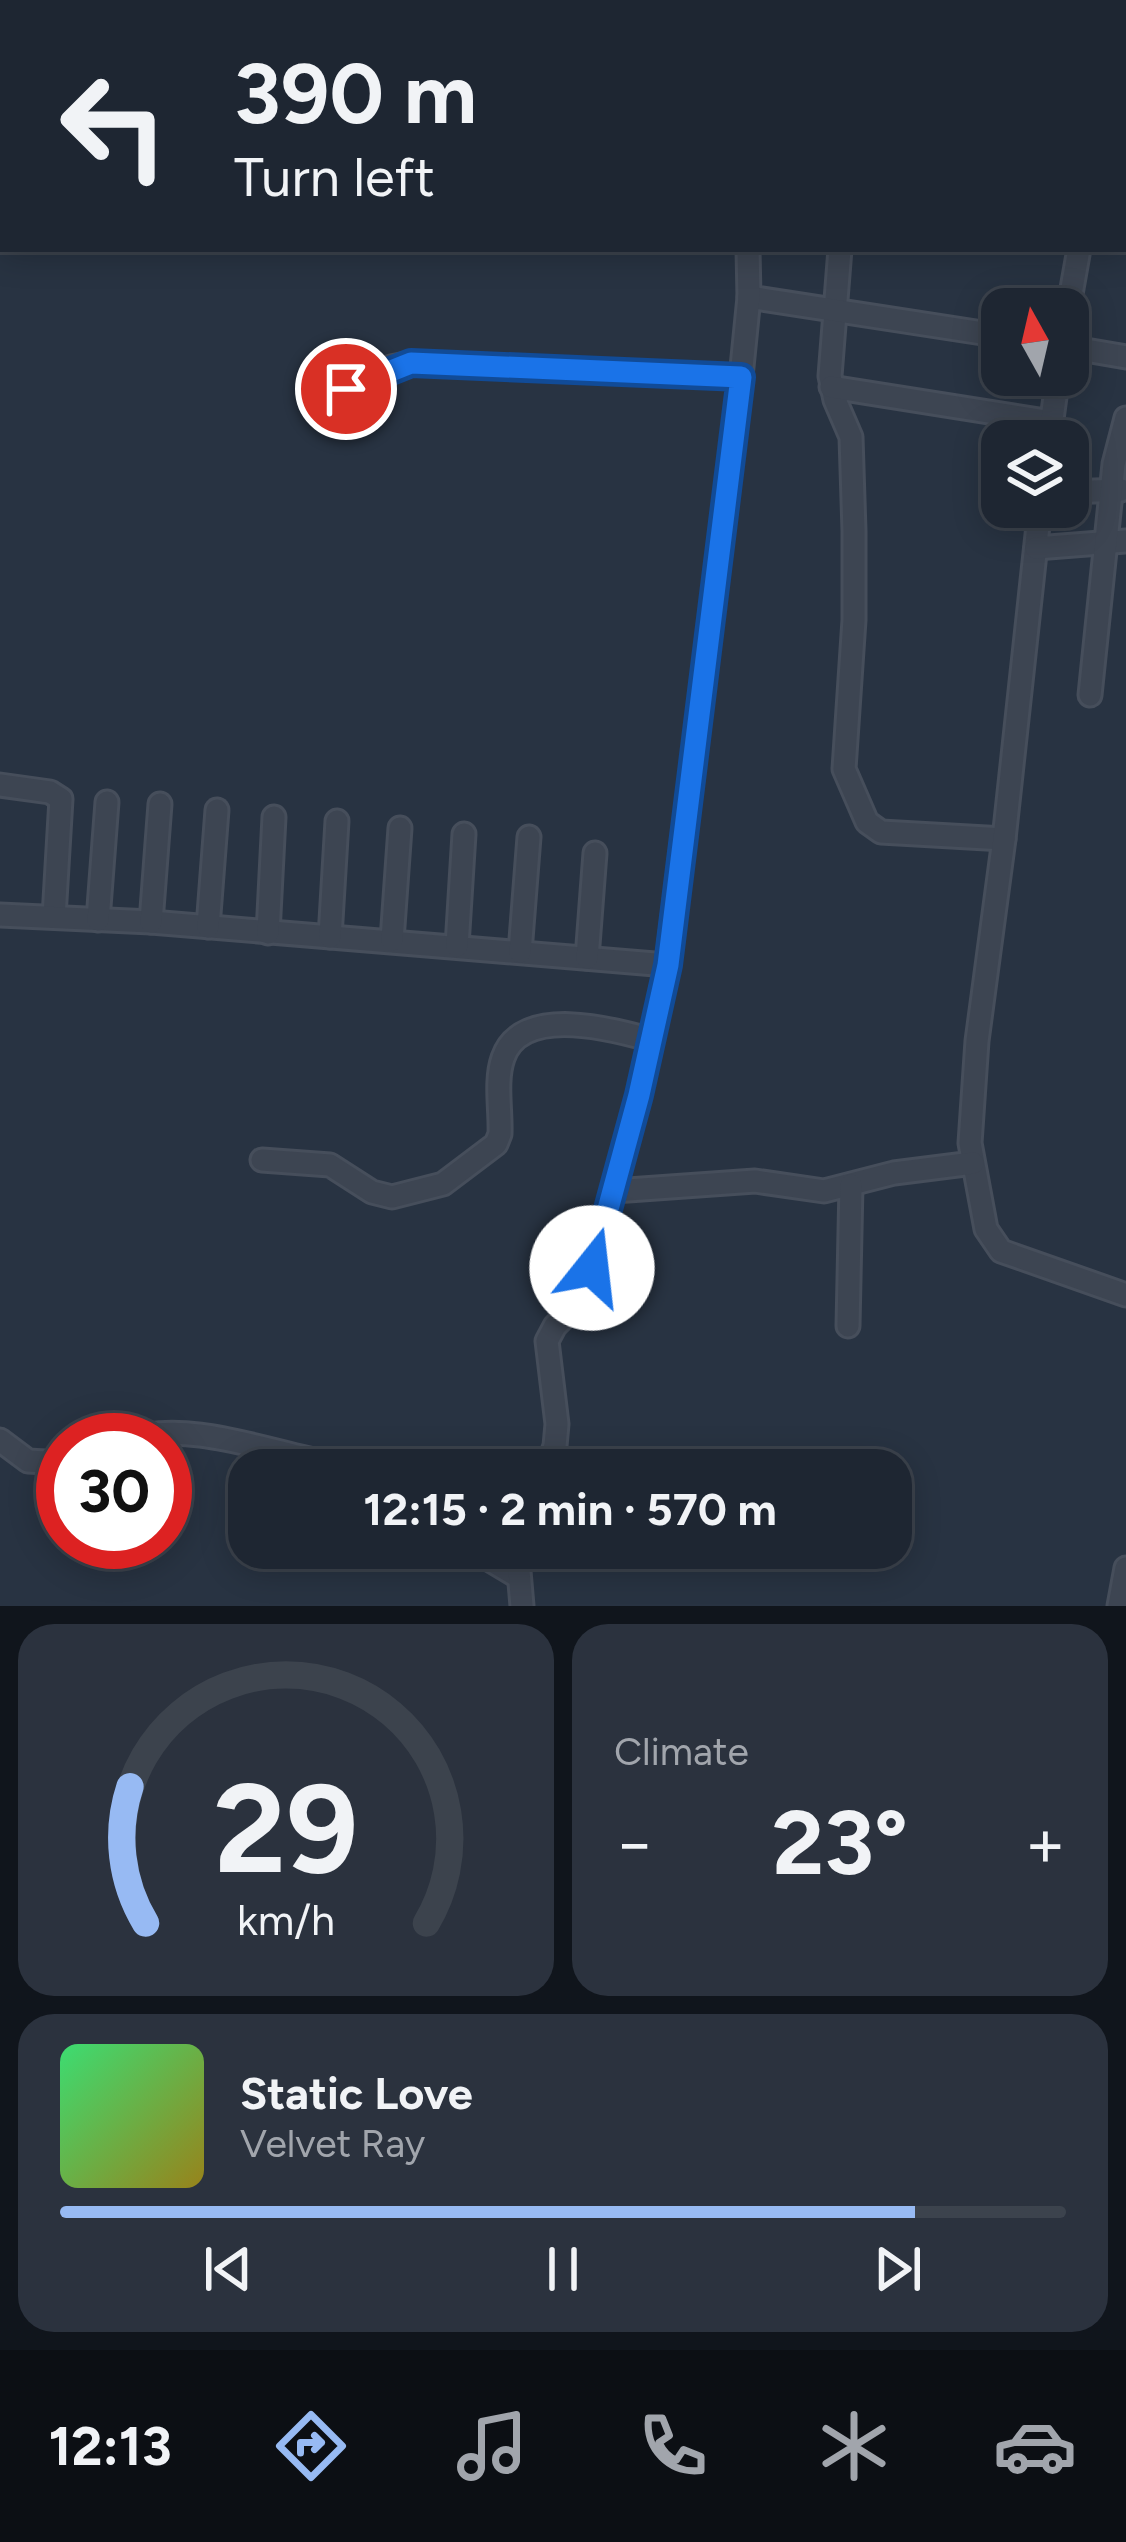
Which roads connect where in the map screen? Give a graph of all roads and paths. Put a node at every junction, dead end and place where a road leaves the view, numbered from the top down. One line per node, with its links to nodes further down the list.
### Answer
1 (748, 252): 5 (street)
2 (840, 252): 6 (street)
3 (1078, 252): 4 (street)
4 (1072, 288)
5 (749, 297): 6 (street); 10 (street)
6 (835, 310): 7 (street); 11 (street)
7 (981, 333)
8 (1089, 351): 9 (street)
9 (1126, 357)
10 (741, 377): 12 (street); 43 (street)
11 (831, 387): 14 (street); 30 (street)
12 (346, 389)
13 (1126, 418): 15 (street)
14 (992, 420)
15 (1119, 490): 16 (street); 18 (street)
16 (1089, 491)
17 (1038, 528): 19 (street)
18 (1116, 542): 19 (street); 20 (street)
19 (1036, 548): 30 (street)
20 (1090, 694)
21 (0, 785): 33 (street)
22 (107, 802): 34 (street)
23 (160, 804): 35 (street)
24 (217, 810): 36 (street)
25 (274, 818): 37 (street)
26 (337, 821): 38 (street)
27 (400, 828): 39 (street)
28 (464, 835): 40 (street)
29 (529, 837): 41 (street)
30 (1004, 839): 46 (street)
31 (595, 853): 42 (street)
32 (0, 915): 33 (street)
33 (55, 917): 34 (street)
34 (98, 920): 35 (street)
35 (151, 922): 36 (street)
36 (208, 927): 37 (street)
37 (268, 933): 38 (street)
38 (330, 937): 39 (street)
39 (392, 940): 40 (street)
40 (458, 946): 41 (street)
41 (520, 952): 42 (street)
42 (586, 958): 43 (street)
43 (668, 965): 44 (street)
44 (651, 1040): 45 (street); 48 (street)
45 (262, 1160)
46 (973, 1163): 47 (street); 49 (street)
47 (851, 1185): 48 (street); 50 (street)
48 (614, 1191): 54 (street)
49 (1126, 1294)
50 (848, 1326)
51 (192, 1436): 53 (street)
52 (0, 1440): 55 (street)
53 (265, 1449)
54 (554, 1449)
55 (36, 1461)
56 (1126, 1568): 61 (street)
57 (505, 1569): 59 (street)
58 (517, 1569): 59 (street)
59 (517, 1576): 60 (street)
60 (522, 1606)
61 (1119, 1606)

